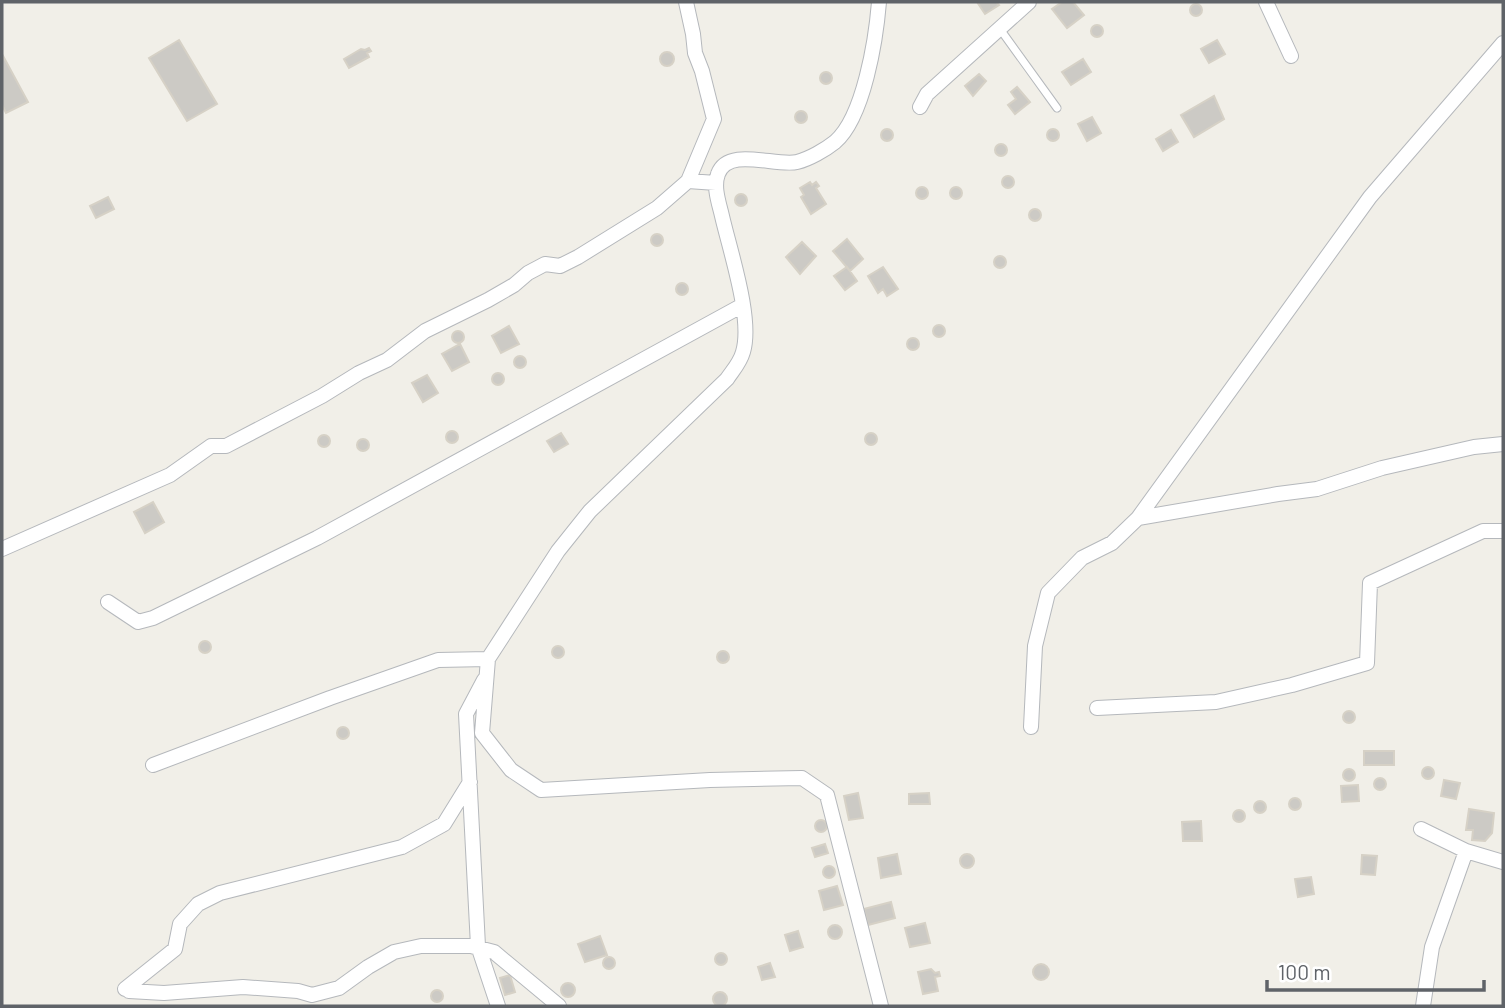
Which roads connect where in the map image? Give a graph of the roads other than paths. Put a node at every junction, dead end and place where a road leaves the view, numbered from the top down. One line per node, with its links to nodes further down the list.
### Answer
1 (686, 2): 10 (street)
2 (879, 2): 11 (street)
3 (1029, 2): 5 (street)
4 (1266, 2): 7 (street)
5 (999, 27): 8 (street); 9 (lane)
6 (1503, 43): 14 (street)
7 (1292, 56)
8 (920, 107)
9 (1057, 108)
10 (688, 181): 11 (street); 16 (street)
11 (716, 183): 12 (street)
12 (743, 305): 17 (street); 18 (street)
13 (1503, 444): 14 (street)
14 (1138, 518): 21 (street)
15 (1503, 531): 20 (street)
16 (2, 550)
17 (108, 602)
18 (488, 659): 19 (street); 22 (street)
19 (487, 675): 23 (street); 32 (street)
20 (1097, 708)
21 (1031, 727)
22 (153, 765)
23 (470, 782): 27 (street); 28 (street)
24 (1421, 829): 25 (street)
25 (1466, 851): 26 (street); 33 (street)
26 (1503, 862)
27 (478, 946): 28 (street); 30 (street); 31 (street)
28 (125, 990): 29 (street)
29 (135, 1006)
30 (498, 1006)
31 (559, 1006)
32 (881, 1006)
33 (1423, 1006)

